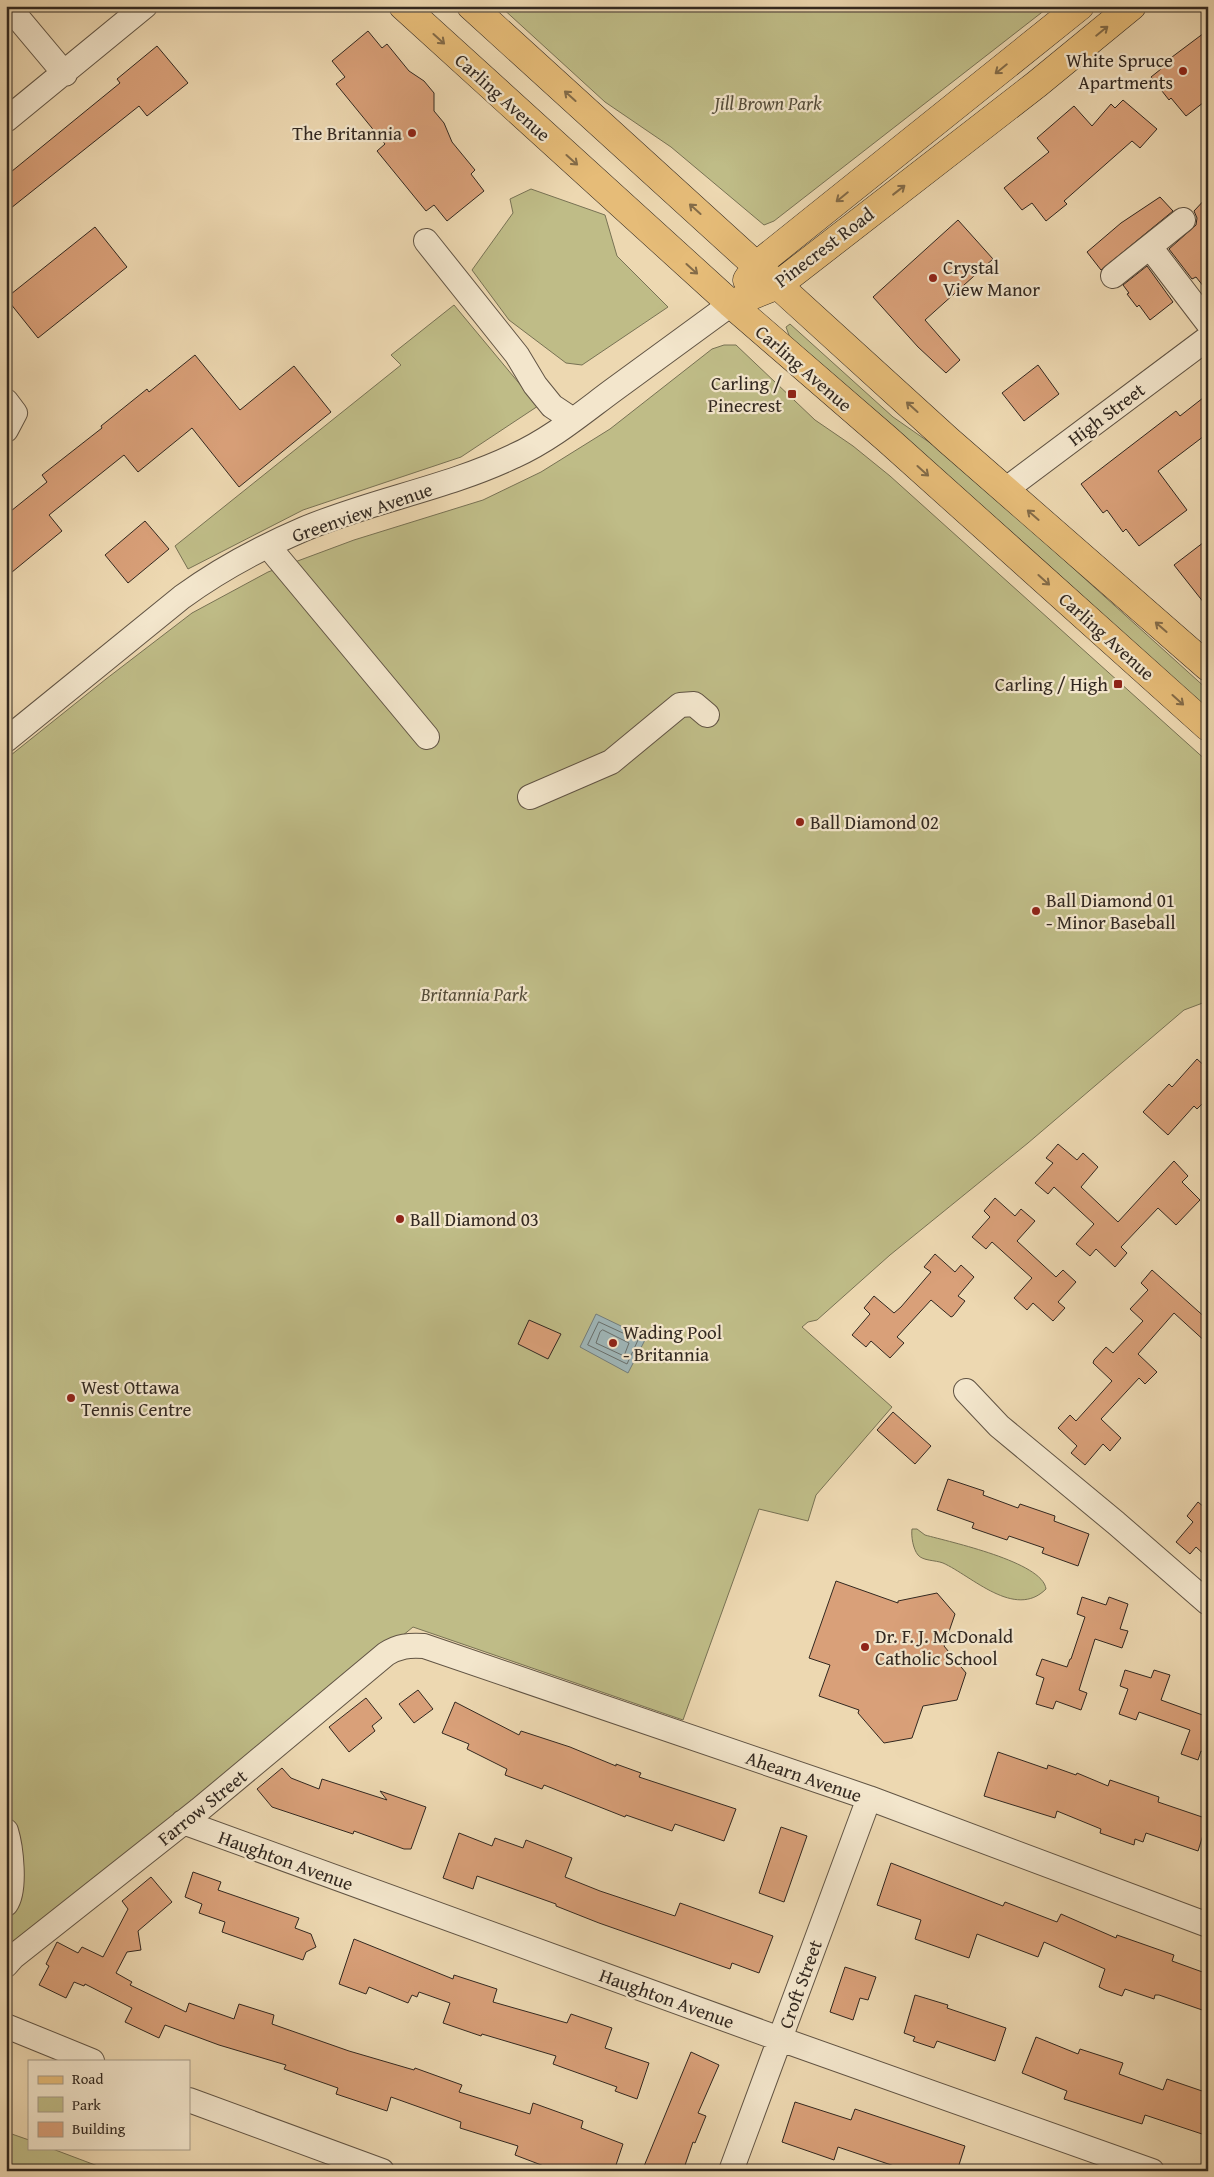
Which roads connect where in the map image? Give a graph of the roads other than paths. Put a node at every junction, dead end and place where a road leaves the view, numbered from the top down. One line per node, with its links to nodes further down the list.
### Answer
1 (8, 6): 7 (street)
2 (145, 6): 7 (street)
3 (402, 6): 15 (main road, Carling Avenue, one-way to 15)
4 (471, 6): 12 (main road, one-way to 4)
5 (1080, 6): 12 (main road, Pinecrest Road, one-way to 12)
6 (1132, 6): 14 (main road, Pinecrest Road, one-way to 6)
7 (65, 74): 8 (street)
8 (6, 120)
9 (1183, 220): 11 (street)
10 (426, 241): 19 (street)
11 (1150, 247): 13 (street); 16 (street)
12 (757, 265): 14 (main road); 15 (main road, Pinecrest Road)
13 (1113, 276)
14 (778, 285): 15 (main road, Pinecrest Road); 21 (main road, one-way to 14)
15 (731, 304): 19 (street, Greenview Avenue); 25 (main road, Carling Avenue, one-way to 25)
16 (1208, 323)
17 (1208, 338): 21 (street, High Street)
18 (6, 400): 20 (street)
19 (573, 420): 22 (street, Greenview Avenue)
20 (6, 430)
21 (1005, 490): 23 (main road, one-way to 21)
22 (268, 546): 26 (street); 27 (street, Greenview Avenue)
23 (1204, 658)
24 (707, 715): 28 (street)
25 (1208, 727)
26 (427, 737)
27 (6, 740)
28 (530, 797)
29 (966, 1391): 30 (street)
30 (1208, 1603)
31 (396, 1648): 32 (street, Ahearn Avenue); 33 (street, Farrow Street)
32 (869, 1798): 36 (street, Ahearn Avenue); 39 (street, Croft Street)
33 (183, 1822): 37 (street, Farrow Street); 39 (street, Haughton Avenue)
34 (6, 1831): 35 (street)
35 (6, 1904)
36 (1208, 1925)
37 (6, 1964)
38 (6, 2026): 40 (street)
39 (780, 2039): 43 (street, Croft Street); 44 (street, Haughton Avenue)
40 (90, 2060)
41 (190, 2100): 42 (street)
42 (382, 2171)
43 (732, 2171)
44 (1152, 2171)

